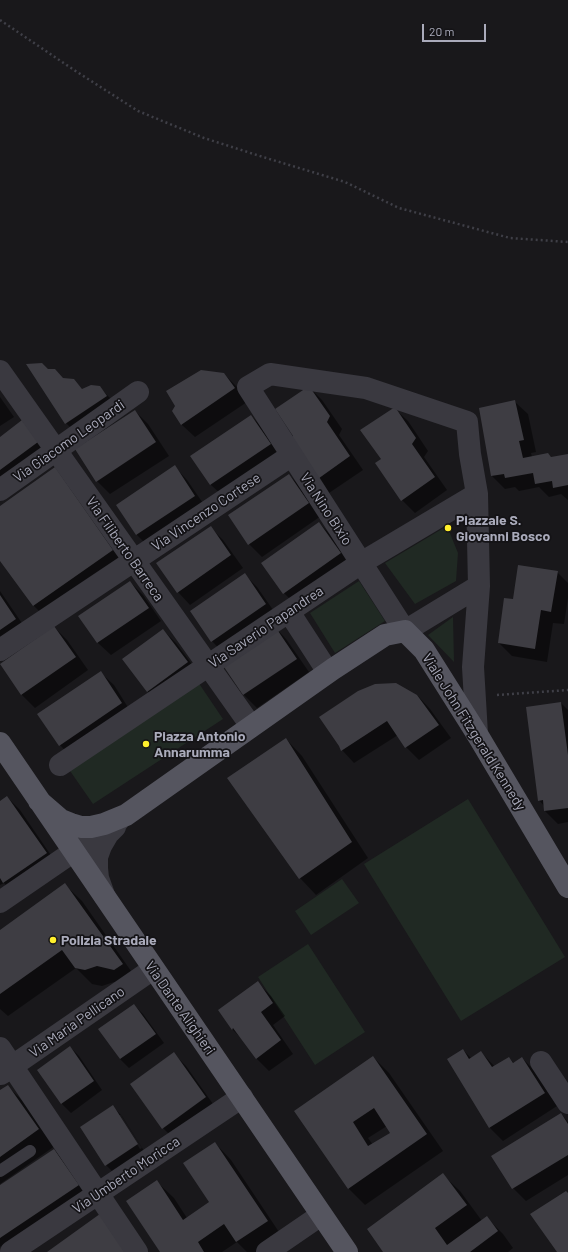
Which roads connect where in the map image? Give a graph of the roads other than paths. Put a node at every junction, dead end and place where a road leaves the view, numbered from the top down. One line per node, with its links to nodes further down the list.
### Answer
1 (0, 371): 3 (street, Via Filiberto Barreca)
2 (138, 392): 3 (street, Via Giacomo Leopardi)
3 (56, 450): 5 (street, Via Giacomo Leopardi); 7 (street, Via Filiberto Barreca)
4 (292, 455): 6 (street, Via Nino Bixio); 7 (street, Via Vincenzo Cortese); 8 (street, Via Nino Bixio)
5 (0, 490)
6 (477, 494): 8 (street, Via Saverio Papandrea); 9 (street)
7 (134, 560): 12 (street, Via Vincenzo Cortese); 13 (street, Via Filiberto Barreca)
8 (361, 563): 10 (street, Via Saverio Papandrea); 11 (street, Via Nino Bixio)
9 (479, 586): 11 (street); 16 (street)
10 (289, 612): 13 (street, Via Saverio Papandrea); 14 (street)
11 (405, 631): 14 (main road); 16 (main road, Viale John Fitzgerald Kennedy)
12 (0, 650)
13 (208, 666): 15 (street, Via Filiberto Barreca); 18 (street, Via Saverio Papandrea)
14 (330, 670): 15 (main road)
15 (251, 726): 20 (main road)
16 (477, 734): 22 (main road, Viale John Fitzgerald Kennedy)
17 (0, 743): 19 (main road, Via Dante Alighieri)
18 (60, 765)
19 (39, 801): 20 (main road); 21 (main road, Via Dante Alighieri)
20 (126, 815): 21 (street); 23 (street)
21 (74, 852): 23 (main road, Via Dante Alighieri); 24 (street)
22 (568, 887)
23 (104, 896): 25 (main road, Via Dante Alighieri)
24 (0, 902)
25 (154, 969): 28 (street, Via Maria Pellicano); 29 (main road, Via Dante Alighieri)
26 (0, 1048): 28 (street)
27 (541, 1062): 30 (street)
28 (6, 1071): 33 (street)
29 (242, 1097): 33 (street, Via Umberto Moricca); 34 (main road, Via Dante Alighieri)
30 (568, 1103)
31 (30, 1151): 32 (lane)
32 (0, 1171)
33 (98, 1194): 35 (street, Via Umberto Moricca); 36 (street)
34 (321, 1215): 37 (street); 38 (main road, Via Dante Alighieri)
35 (11, 1252)
36 (137, 1252)
37 (267, 1252)
38 (347, 1252)

